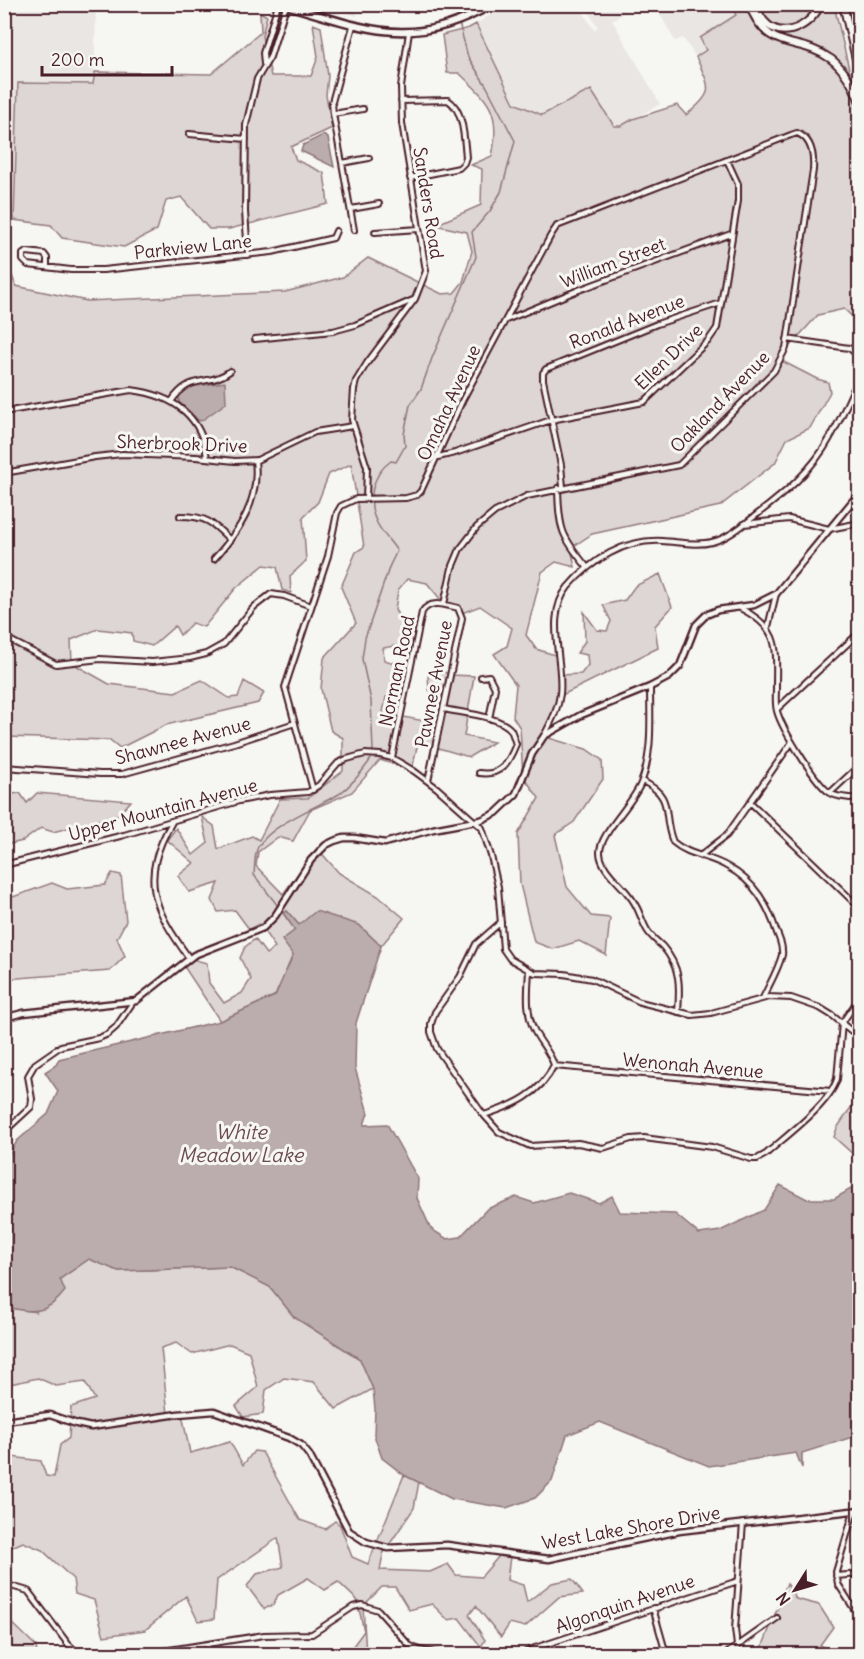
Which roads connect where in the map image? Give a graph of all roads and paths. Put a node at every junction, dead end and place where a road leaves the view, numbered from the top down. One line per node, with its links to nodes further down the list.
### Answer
1 (493, 4): 10 (main road)
2 (749, 4): 14 (highway)
3 (756, 4): 4 (highway)
4 (821, 4)
5 (843, 4): 12 (highway)
6 (856, 4): 8 (highway)
7 (281, 5): 9 (main road); 11 (street); 11 (street)
8 (860, 19)
9 (353, 26): 10 (main road); 16 (street)
10 (409, 32): 13 (street, Sanders Road)
11 (264, 64): 19 (street)
12 (860, 76)
13 (401, 101): 23 (street, Sanders Road); 23 (street)
14 (860, 102)
15 (363, 109): 16 (street)
16 (333, 114): 22 (street)
17 (189, 134): 19 (street)
18 (804, 137): 21 (street, Omaha Avenue); 37 (street, Oakland Avenue)
19 (246, 139): 31 (street)
20 (369, 158): 22 (street)
21 (727, 160): 30 (street, Ellen Drive); 35 (street, Omaha Avenue)
22 (342, 163): 25 (street)
23 (410, 178): 26 (street, Sanders Road)
24 (379, 204): 25 (street)
25 (351, 209): 27 (street)
26 (419, 229): 29 (street); 33 (street, Sanders Road)
27 (354, 230)
28 (336, 231): 31 (street, Parkview Lane)
29 (375, 232)
30 (732, 234): 34 (street, Ellen Drive); 35 (street, William Street)
31 (248, 255): 32 (street, Parkview Lane)
32 (47, 267): 32 (street, Parkview Lane)
33 (414, 300): 36 (street); 44 (street, Sanders Road)
34 (721, 303): 43 (street, Ellen Drive); 43 (street, Ronald Avenue)
35 (505, 321): 45 (street, Omaha Avenue)
36 (255, 339)
37 (787, 339): 38 (street); 49 (street, Oakland Avenue)
38 (860, 357)
39 (230, 371): 41 (street)
40 (860, 377): 54 (street)
41 (171, 402): 42 (street); 46 (street)
42 (4, 412)
43 (550, 420): 45 (street, Ellen Drive); 49 (street)
44 (353, 426): 47 (street, Sherbrook Drive); 51 (street, Sanders Road)
45 (438, 457): 51 (street, Omaha Avenue)
46 (207, 458): 47 (street, Sherbrook Drive); 48 (street, Sherbrook Drive)
47 (255, 460): 56 (street)
48 (4, 473)
49 (561, 488): 58 (street); 60 (street, Oakland Avenue)
50 (860, 492): 55 (street)
51 (367, 498): 61 (street, Omaha Avenue)
52 (180, 516): 56 (street)
53 (860, 523): 55 (street)
54 (743, 524): 55 (street); 58 (street)
55 (829, 529): 59 (street)
56 (230, 540): 57 (street)
57 (214, 559)
58 (587, 567): 72 (street)
59 (777, 594): 62 (street); 63 (street)
60 (444, 604): 68 (street, Pawnee Avenue); 74 (street, Norman Road)
61 (311, 606): 65 (street); 71 (street, Omaha Avenue)
62 (740, 608): 63 (street); 67 (street)
63 (768, 627): 69 (street)
64 (860, 632): 69 (street)
65 (4, 637)
66 (482, 677): 70 (street)
67 (650, 687): 72 (street); 79 (street)
68 (444, 709): 70 (street); 78 (street, Pawnee Avenue)
69 (777, 709): 73 (street)
70 (489, 718): 77 (street)
71 (295, 723): 76 (street, Shawnee Avenue); 80 (street, Omaha Avenue)
72 (544, 736): 85 (street)
73 (792, 742): 81 (street); 83 (street)
74 (392, 758): 78 (street); 80 (street)
75 (860, 765): 81 (street)
76 (4, 767)
77 (479, 773)
78 (428, 781): 85 (street)
79 (642, 781): 86 (street); 95 (street)
80 (313, 790): 84 (street, Upper Mountain Avenue)
81 (830, 793): 82 (street)
82 (860, 799)
83 (750, 802): 86 (street); 88 (street)
84 (172, 821): 87 (street, Upper Mountain Avenue); 90 (street)
85 (474, 821): 89 (street); 90 (street)
86 (700, 856): 93 (street)
87 (4, 865)
88 (860, 908)
89 (501, 922): 91 (street); 101 (street)
90 (189, 958): 94 (street)
91 (529, 970): 95 (street); 99 (street)
92 (860, 997): 97 (street)
93 (763, 998): 95 (street); 97 (street)
94 (133, 1002): 96 (street); 102 (street)
95 (678, 1012)
96 (4, 1018)
97 (842, 1023): 98 (street); 100 (street)
98 (860, 1038)
99 (554, 1066): 100 (street, Wenonah Avenue); 101 (street)
100 (831, 1091): 101 (street)
101 (484, 1115)
102 (4, 1132)
103 (4, 1421): 105 (street, West Lake Shore Drive)
104 (857, 1510): 105 (street, West Lake Shore Drive); 107 (street)
105 (743, 1523): 108 (street)
106 (860, 1574): 107 (street)
107 (836, 1576): 112 (street)
108 (738, 1581): 110 (street, Algonquin Avenue); 114 (street)
109 (4, 1584): 115 (street)
110 (653, 1608): 119 (street, Algonquin Avenue); 120 (street)
111 (777, 1618): 114 (street)
112 (860, 1618)
113 (207, 1645): 116 (street); 117 (street); 118 (street)
114 (737, 1647): 121 (street); 122 (street)
115 (79, 1654)
116 (144, 1654)
117 (212, 1654)
118 (440, 1654)
119 (522, 1654)
120 (666, 1654)
121 (726, 1654)
122 (738, 1654)

